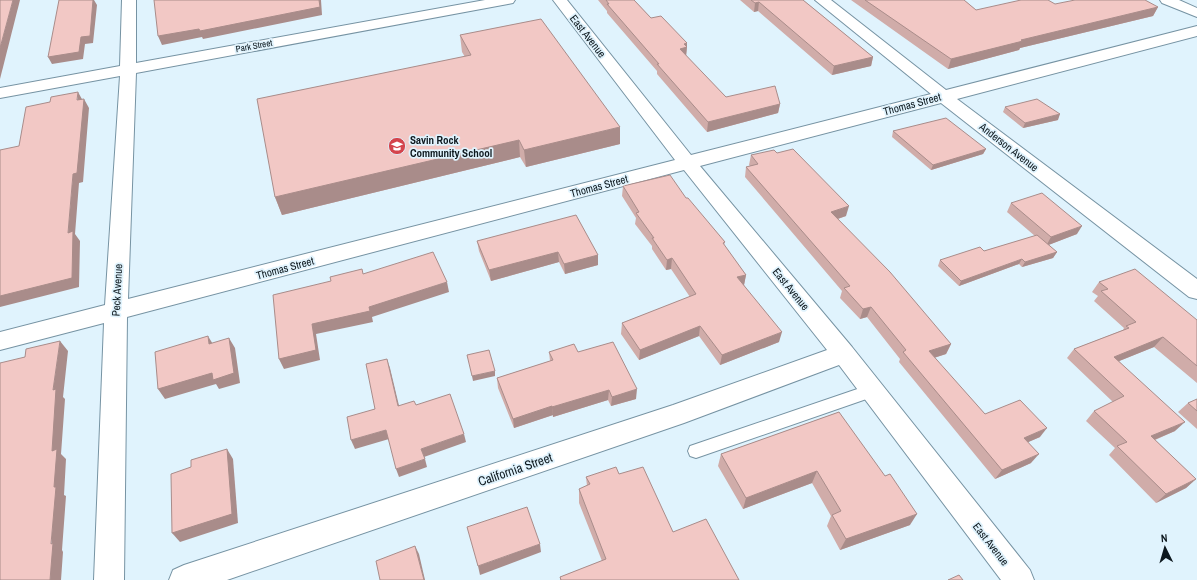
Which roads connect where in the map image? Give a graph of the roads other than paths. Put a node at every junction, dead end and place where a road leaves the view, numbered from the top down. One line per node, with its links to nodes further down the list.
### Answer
1 (129, 0): 8 (street, Peck Avenue)
2 (508, 0): 8 (street, Park Street)
3 (560, 0): 11 (street, East Avenue)
4 (822, 0): 10 (street, Anderson Avenue)
5 (1167, 0): 6 (street)
6 (1197, 13)
7 (1197, 31): 10 (street, Thomas Street)
8 (128, 68): 9 (street, Park Street); 13 (street, Peck Avenue)
9 (0, 93)
10 (943, 96): 11 (street, Thomas Street); 12 (street, Anderson Avenue)
11 (688, 163): 13 (street, Thomas Street); 15 (street, East Avenue)
12 (1197, 292)
13 (116, 312): 14 (street, Thomas Street); 18 (street, Peck Avenue)
14 (0, 341)
15 (844, 354): 16 (street, East Avenue); 19 (street, California Street)
16 (872, 390): 17 (lane); 20 (street, East Avenue)
17 (696, 451)
18 (109, 580)
19 (184, 580)
20 (1019, 580)

